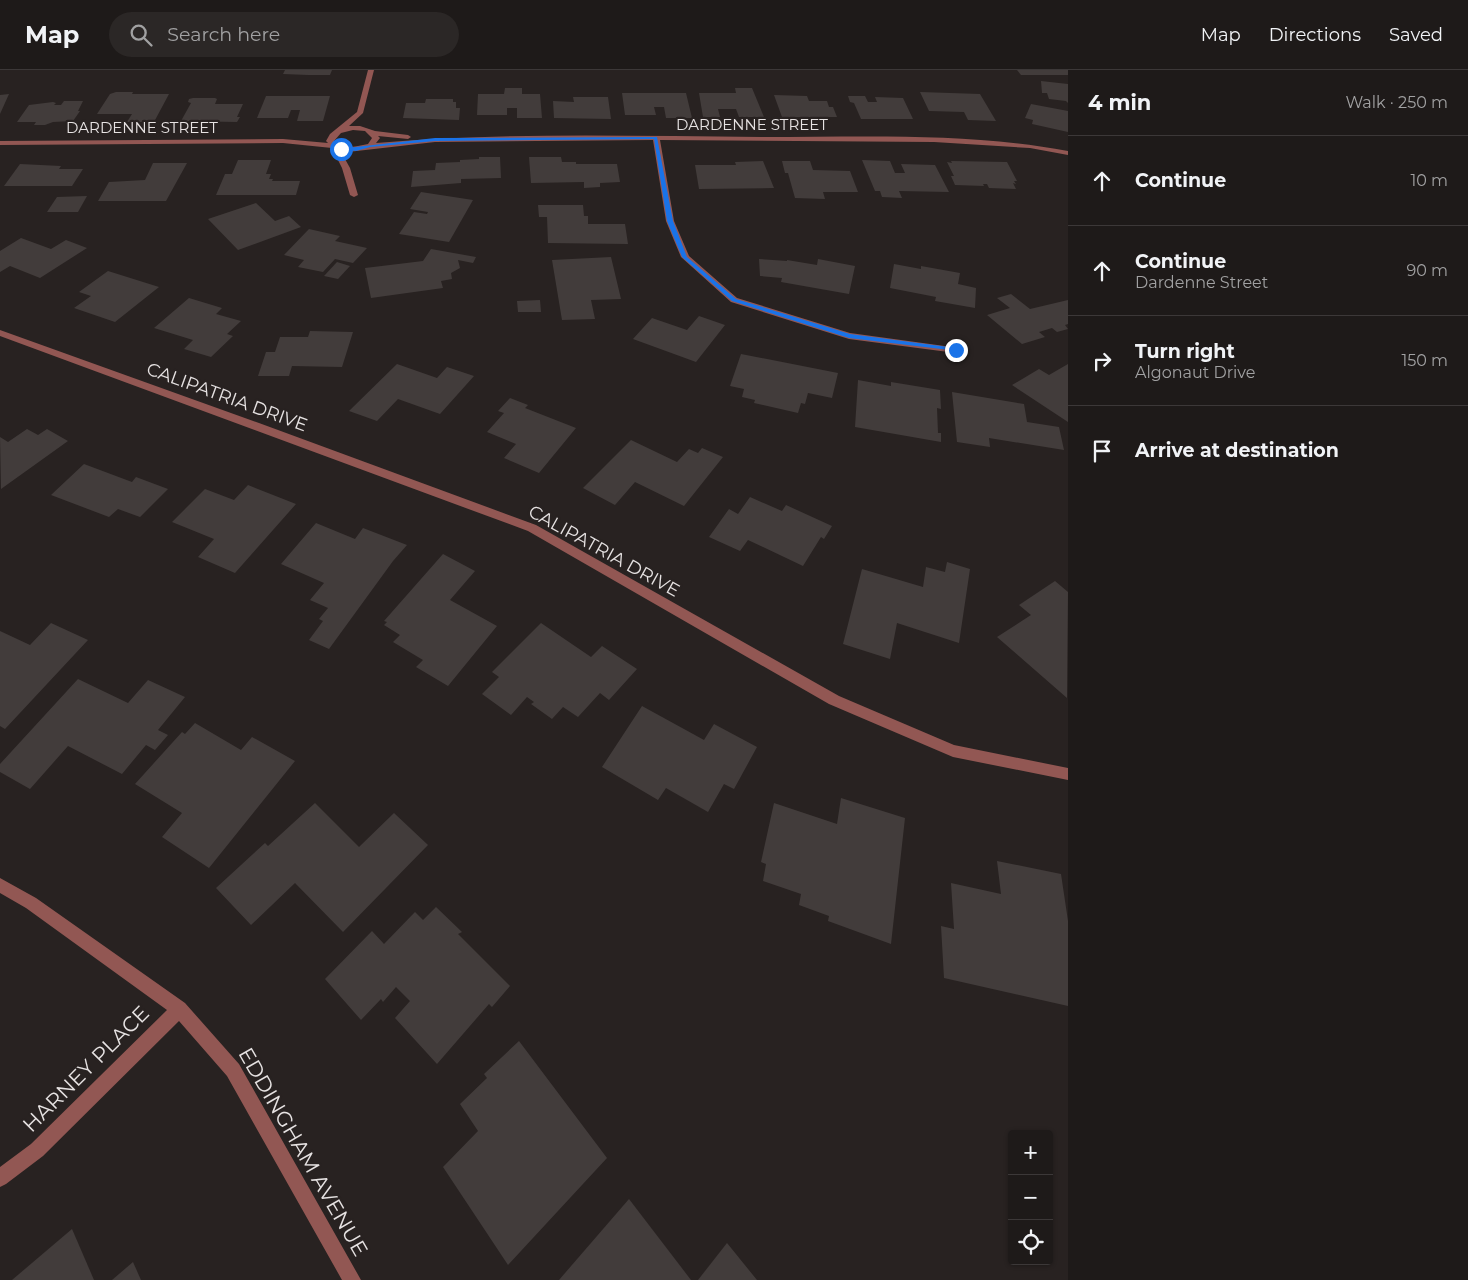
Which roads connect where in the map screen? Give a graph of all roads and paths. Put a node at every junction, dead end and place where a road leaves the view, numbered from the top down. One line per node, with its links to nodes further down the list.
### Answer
1 (371, 70): 2 (street)
2 (360, 113): 3 (street); 4 (street)
3 (337, 132): 4 (street, DARDENNE STREET); 7 (street, DARDENNE STREET); 9 (street)
4 (372, 132): 6 (street, DARDENNE STREET); 10 (street)
5 (656, 138): 6 (street, DARDENNE STREET); 11 (street, DARDENNE STREET); 15 (street)
6 (435, 140): 10 (street, DARDENNE STREET)
7 (283, 141): 8 (street, DARDENNE STREET); 9 (street, DARDENNE STREET)
8 (0, 143)
9 (334, 146): 10 (street, DARDENNE STREET); 13 (street)
10 (367, 147): 12 (street)
11 (1068, 153)
12 (358, 156)
13 (354, 196)
14 (0, 333): 16 (street, CALIPATRIA DRIVE)
15 (956, 350)
16 (1068, 774)
17 (0, 885): 18 (street, EDDINGHAM AVENUE)
18 (179, 1009): 19 (street, HARNEY PLACE); 20 (street, EDDINGHAM AVENUE)
19 (0, 1178)
20 (352, 1280)

